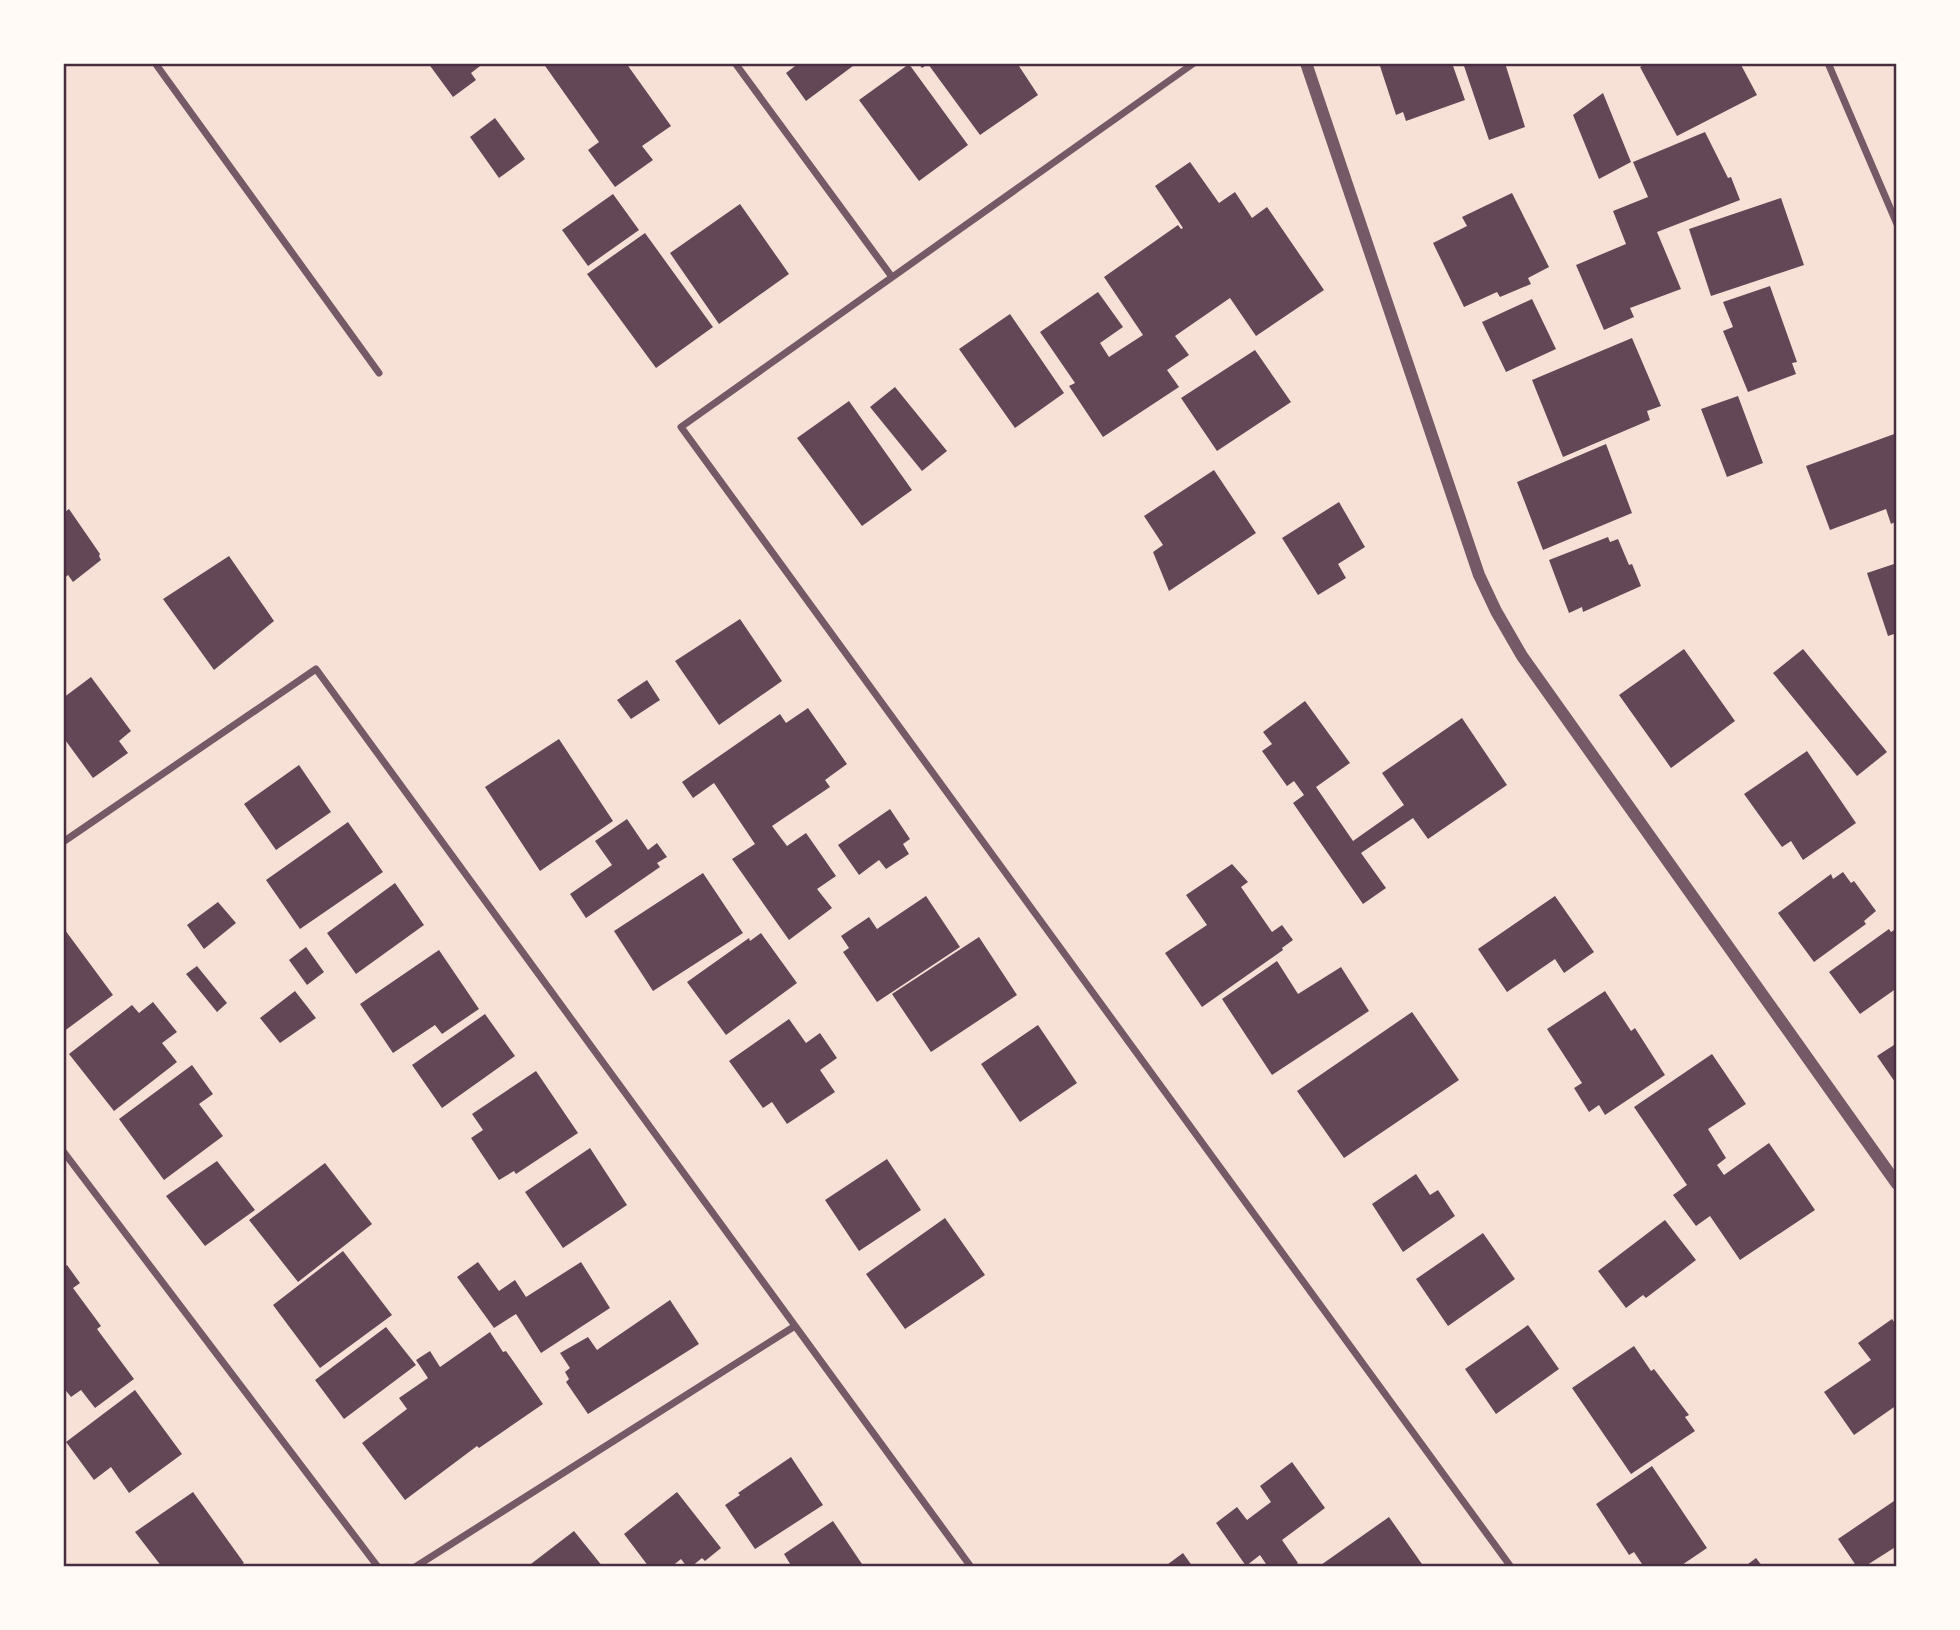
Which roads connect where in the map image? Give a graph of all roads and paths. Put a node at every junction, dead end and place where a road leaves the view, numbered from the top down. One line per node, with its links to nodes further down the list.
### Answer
1 (155, 63): 8 (street)
2 (735, 63): 7 (street)
3 (1194, 63): 7 (street)
4 (1306, 63): 11 (street)
5 (1828, 63): 6 (street)
6 (1897, 224)
7 (892, 277): 16 (street)
8 (379, 373)
9 (63, 842): 12 (street)
10 (63, 1152): 13 (street)
11 (1897, 1184)
12 (795, 1326): 14 (street); 15 (street)
13 (378, 1567)
14 (415, 1567)
15 (971, 1567)
16 (1511, 1567)

